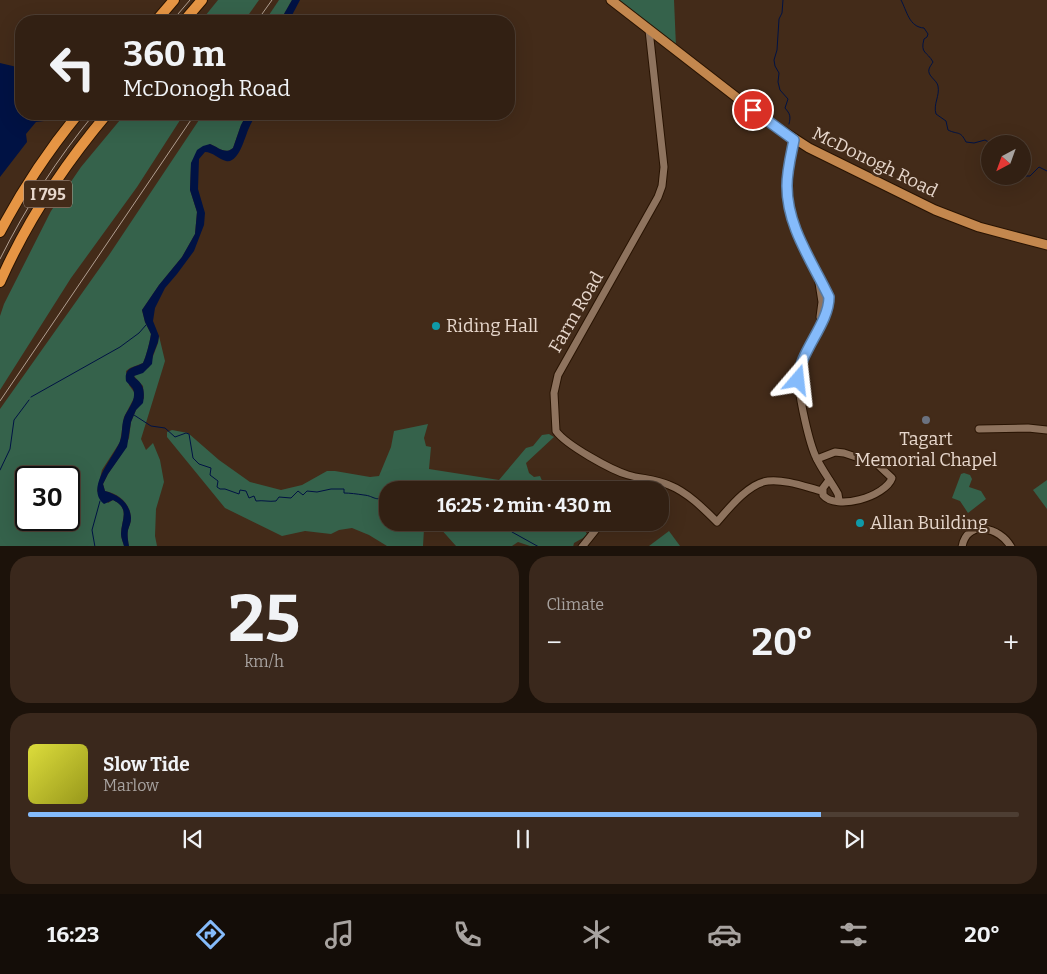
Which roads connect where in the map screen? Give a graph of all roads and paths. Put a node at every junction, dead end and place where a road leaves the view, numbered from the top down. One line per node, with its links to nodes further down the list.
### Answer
1 (174, 0): 4 (highway)
2 (202, 0): 5 (highway)
3 (611, 0): 6 (main road, McDonogh Road)
4 (161, 15)
5 (189, 15)
6 (649, 30): 9 (main road, McDonogh Road); 16 (street, Farm Road)
7 (73, 120): 10 (highway, I 795)
8 (102, 120): 12 (highway, I 795)
9 (794, 140): 11 (main road, McDonogh Road); 15 (street)
10 (0, 232)
11 (1047, 245)
12 (0, 282)
13 (979, 428): 14 (street)
14 (1047, 430)
15 (817, 459): 17 (street); 20 (street)
16 (644, 479): 18 (street); 19 (street, Farm Road)
17 (829, 480): 19 (street); 20 (street)
18 (641, 481)
19 (822, 491): 20 (street)
20 (839, 500)
21 (594, 531): 22 (street)
22 (582, 546)
23 (962, 546): 24 (street)
24 (1010, 546)

